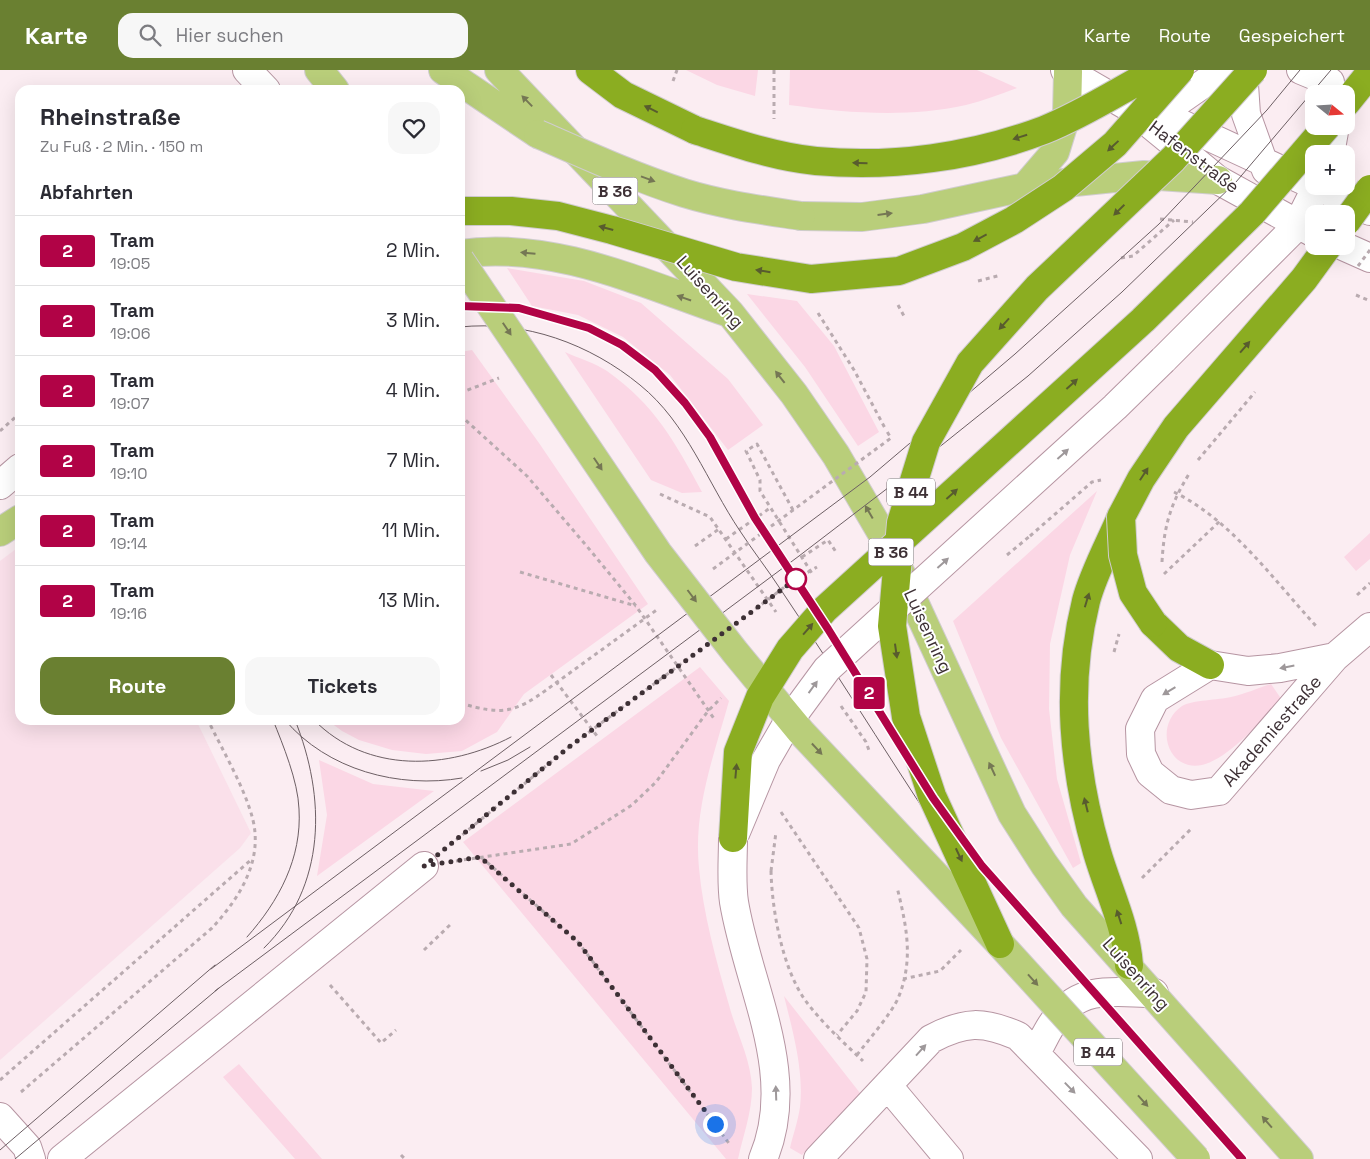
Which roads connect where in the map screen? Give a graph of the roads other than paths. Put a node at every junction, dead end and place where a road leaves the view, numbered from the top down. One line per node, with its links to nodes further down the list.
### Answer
1 (247, 70): 14 (street)
2 (319, 70): 15 (main road)
3 (443, 70): 16 (main road, one-way to 16, bridge)
4 (499, 70): 38 (main road, Luisenring / B 36, one-way to 4)
5 (590, 70): 6 (highway, one-way to 5, bridge)
6 (1158, 70)
7 (1180, 70): 30 (highway, one-way to 30, bridge)
8 (1223, 70): 21 (street)
9 (1243, 70): 23 (street)
10 (1253, 70): 49 (highway, B 44, one-way to 49, bridge)
11 (1301, 70): 17 (street)
12 (1067, 71): 20 (street, Hafenstraße); 26 (main road)
13 (1370, 73): 18 (highway)
14 (261, 85)
15 (331, 85)
16 (462, 85)
17 (1330, 85)
18 (1339, 85)
19 (465, 87): 26 (main road, one-way to 26, bridge)
20 (1129, 107): 21 (street, Hafenstraße); 24 (street, Hafenstraße)
21 (1160, 114): 23 (street, Hafenstraße)
22 (1319, 135): 47 (highway, one-way to 22, bridge)
23 (1261, 160): 25 (street, Hafenstraße); 32 (street)
24 (1218, 180): 26 (main road); 32 (street, Hafenstraße)
25 (1305, 181)
26 (1025, 187)
27 (1370, 189): 29 (highway, bridge)
28 (1335, 195): 31 (street, Hafenstraße)
29 (1355, 210)
30 (465, 211)
31 (1370, 211)
32 (1305, 230): 47 (street, one-way to 32, bridge)
33 (465, 254): 38 (main road, one-way to 33)
34 (1321, 255): 41 (highway, one-way to 34, bridge)
35 (1351, 255): 36 (street)
36 (1361, 266)
37 (465, 267): 49 (main road, one-way to 49, bridge)
38 (730, 313): 50 (main road, Luisenring / B 36, one-way to 38)
39 (15, 472): 40 (street)
40 (0, 485)
41 (1122, 517): 46 (highway, bridge); 50 (highway, one-way to 41)
42 (15, 522): 43 (main road)
43 (0, 532)
44 (1370, 627): 45 (street, Akademiestraße)
45 (1335, 657): 46 (street, Akademiestraße, one-way to 46); 46 (street, Akademiestraße, one-way to 45)
46 (1210, 665)
47 (733, 845): 57 (street, one-way to 47)
48 (424, 866): 56 (street)
49 (1000, 944): 61 (main road, B 44, one-way to 61, bridge)
50 (1129, 965): 51 (main road, Luisenring)
51 (1154, 993): 52 (street); 62 (main road, Luisenring, one-way to 51)
52 (1036, 1052): 53 (street, one-way to 52); 60 (street, one-way to 60)
53 (888, 1086): 58 (street); 59 (street)
54 (8, 1107): 55 (street)
55 (31, 1159)
56 (62, 1159)
57 (763, 1159)
58 (818, 1159)
59 (949, 1159)
60 (1138, 1159)
61 (1196, 1159)
62 (1299, 1159)

